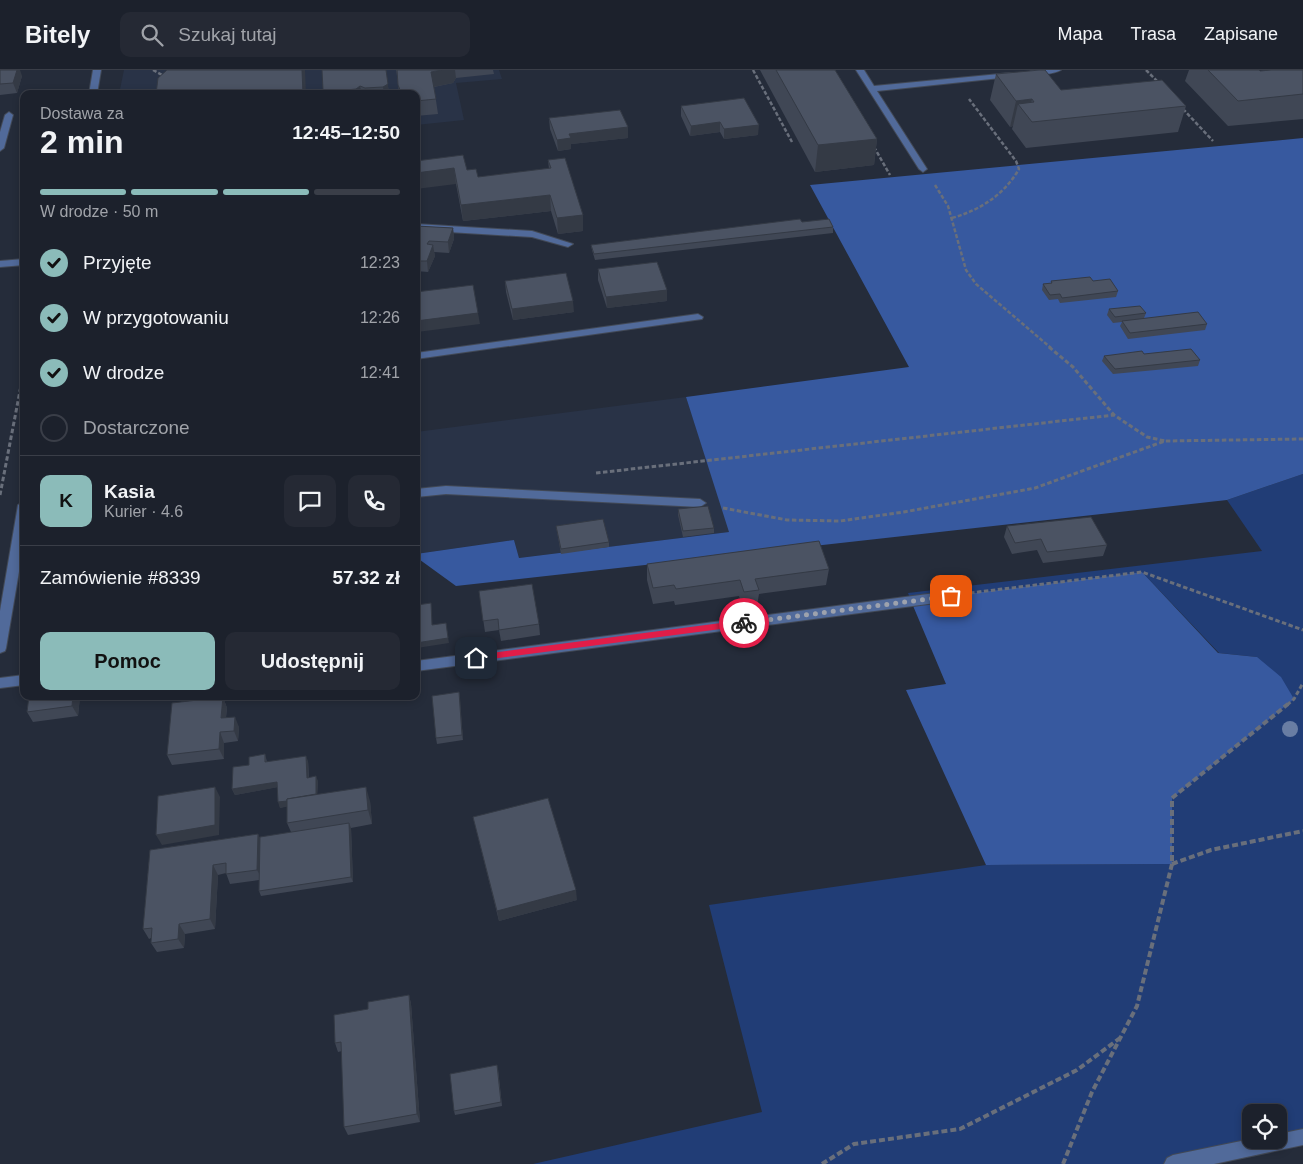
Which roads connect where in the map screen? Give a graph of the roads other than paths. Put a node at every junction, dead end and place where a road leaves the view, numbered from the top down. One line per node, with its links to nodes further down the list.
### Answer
1 (97, 70): 5 (street)
2 (860, 70): 4 (street)
3 (1058, 70): 4 (street)
4 (872, 89): 8 (street)
5 (94, 90)
6 (9, 115): 7 (street)
7 (0, 148)
8 (923, 169)
9 (420, 227): 10 (street)
10 (568, 244)
11 (20, 262): 12 (street)
12 (0, 264)
13 (698, 317): 14 (street)
14 (420, 355)
15 (420, 493): 16 (street)
16 (700, 503)
17 (20, 539): 19 (street)
18 (951, 596): 20 (street)
19 (0, 648)
20 (420, 665)
21 (20, 680): 22 (street)
22 (0, 683)
23 (1303, 1137): 24 (street)
24 (1173, 1164)

